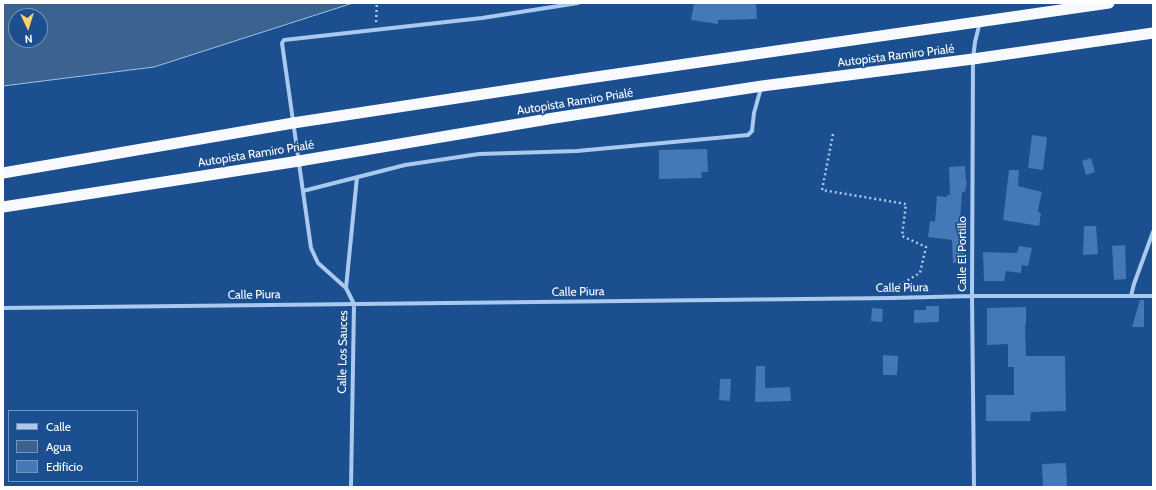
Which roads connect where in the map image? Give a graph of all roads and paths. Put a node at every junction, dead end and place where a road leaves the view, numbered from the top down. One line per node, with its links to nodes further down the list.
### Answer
1 (377, 3): 5 (path)
2 (578, 3): 5 (street)
3 (1109, 3): 4 (highway, Autopista Ramiro Prialé)
4 (980, 22): 7 (street, Calle El Portillo); 9 (highway, Autopista Ramiro Prialé)
5 (376, 30): 9 (street, Calle Los Sauces)
6 (1153, 33): 7 (highway, Autopista Ramiro Prialé)
7 (973, 59): 8 (highway, Autopista Ramiro Prialé); 18 (street, Calle El Portillo)
8 (762, 86): 11 (highway, Autopista Ramiro Prialé); 13 (street)
9 (293, 123): 11 (street, Calle Los Sauces); 12 (highway, Autopista Ramiro Prialé)
10 (833, 134): 21 (path)
11 (299, 161): 14 (street, Calle Los Sauces); 15 (highway, Autopista Ramiro Prialé)
12 (3, 173)
13 (358, 177): 14 (street); 17 (street)
14 (303, 191): 17 (street, Calle Los Sauces)
15 (3, 207)
16 (1153, 232): 19 (street)
17 (346, 288): 22 (street, Calle Los Sauces)
18 (972, 296): 19 (street, Calle Piura); 21 (street, Calle Piura); 25 (street, Calle El Portillo)
19 (1131, 296): 20 (street, Calle Piura)
20 (1153, 296)
21 (892, 298): 22 (street, Calle Piura)
22 (354, 304): 23 (street, Calle Piura); 24 (street, Calle Los Sauces)
23 (3, 308)
24 (351, 487)
25 (974, 487)

